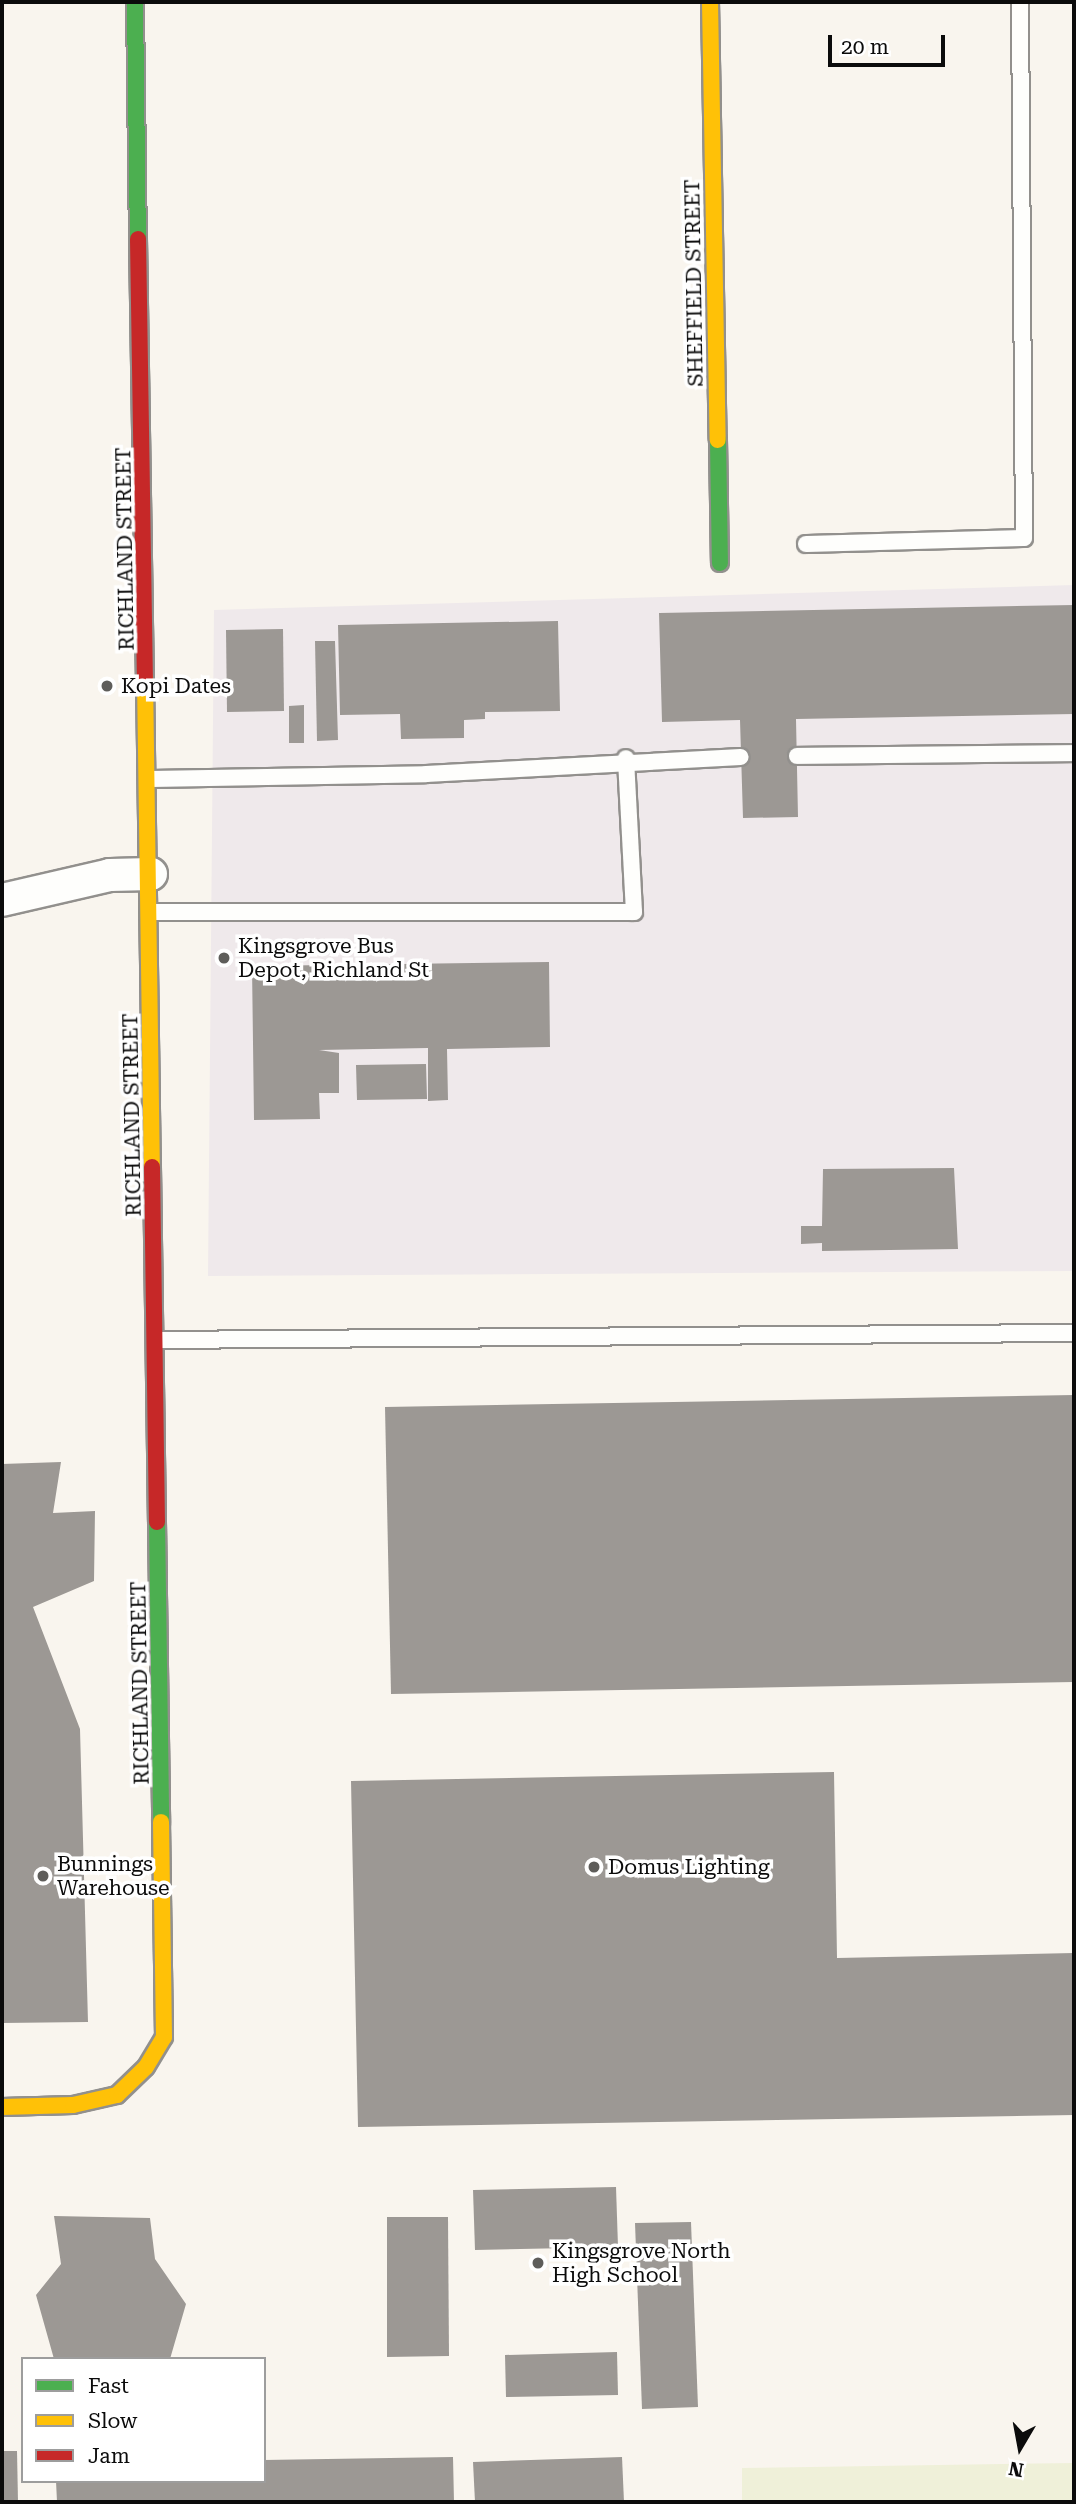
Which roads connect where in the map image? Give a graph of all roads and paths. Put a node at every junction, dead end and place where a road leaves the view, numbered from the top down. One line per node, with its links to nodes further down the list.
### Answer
1 (135, 2): 10 (street, RICHLAND STREET)
2 (710, 2): 5 (street, SHEFFIELD STREET)
3 (1020, 2): 4 (lane)
4 (806, 544)
5 (720, 563)
6 (1074, 752): 7 (lane)
7 (797, 756)
8 (741, 757): 9 (lane)
9 (626, 758): 10 (lane); 13 (lane)
10 (150, 779): 11 (street, RICHLAND STREET)
11 (151, 874): 12 (street); 13 (street, RICHLAND STREET)
12 (2, 900)
13 (152, 912): 15 (street, RICHLAND STREET)
14 (1074, 1333): 15 (lane)
15 (156, 1340): 16 (street, RICHLAND STREET)
16 (2, 2107)

